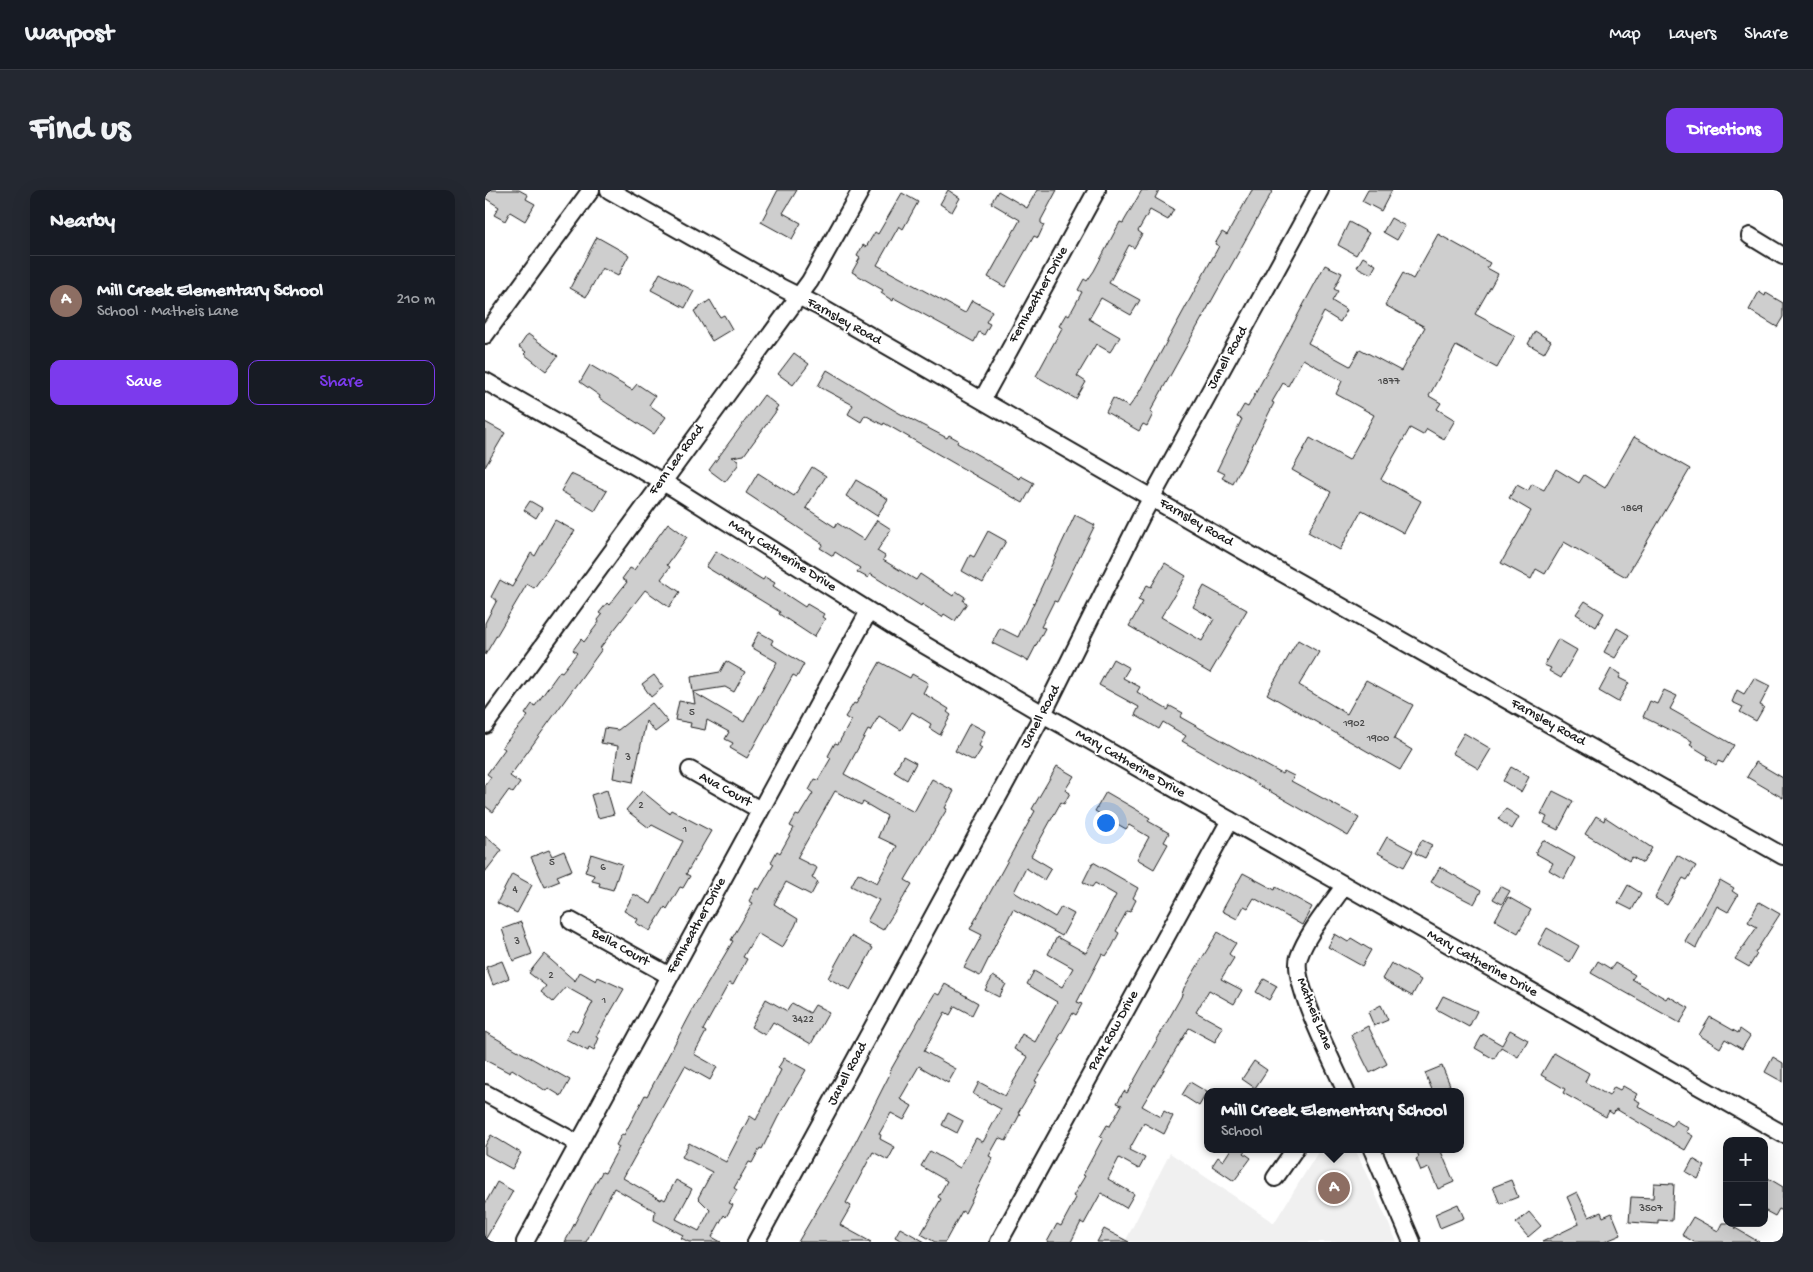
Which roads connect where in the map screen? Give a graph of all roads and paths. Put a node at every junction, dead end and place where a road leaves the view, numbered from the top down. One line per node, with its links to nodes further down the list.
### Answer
1 (591, 190): 9 (street)
2 (609, 190): 8 (street, Farnsley Road)
3 (861, 190): 8 (street, Fern Lea Road)
4 (1097, 190): 11 (street, Fernheather Drive)
5 (1320, 190): 13 (street, Janell Road)
6 (1750, 236): 7 (street)
7 (1783, 256)
8 (798, 296): 11 (street, Farnsley Road); 12 (street, Fern Lea Road)
9 (485, 335)
10 (485, 381): 12 (street, Mary Catherine Drive)
11 (982, 400): 13 (street, Farnsley Road)
12 (662, 482): 14 (street, Mary Catherine Drive); 16 (street, Fern Lea Road)
13 (1152, 498): 15 (street, Janell Road); 20 (street, Farnsley Road)
14 (869, 611): 15 (street, Mary Catherine Drive); 18 (street, Fernheather Drive)
15 (1043, 714): 19 (street, Mary Catherine Drive); 32 (street, Janell Road)
16 (485, 725)
17 (689, 770): 18 (street, Ava Court)
18 (761, 810): 23 (street, Fernheather Drive)
19 (1230, 820): 21 (street, Mary Catherine Drive); 33 (street, Park Row Drive)
20 (1783, 856)
21 (1344, 886): 24 (street, Matheis Lane); 26 (street, Mary Catherine Drive)
22 (571, 921): 23 (street, Bella Court)
23 (670, 976): 27 (street, Fernheather Drive)
24 (1341, 1088)
25 (485, 1093): 27 (street)
26 (1783, 1134)
27 (579, 1144): 31 (street, Fernheather Drive)
28 (1292, 1153): 30 (street)
29 (1374, 1153): 34 (street)
30 (1275, 1178)
31 (525, 1242)
32 (756, 1242)
33 (999, 1242)
34 (1412, 1242)

